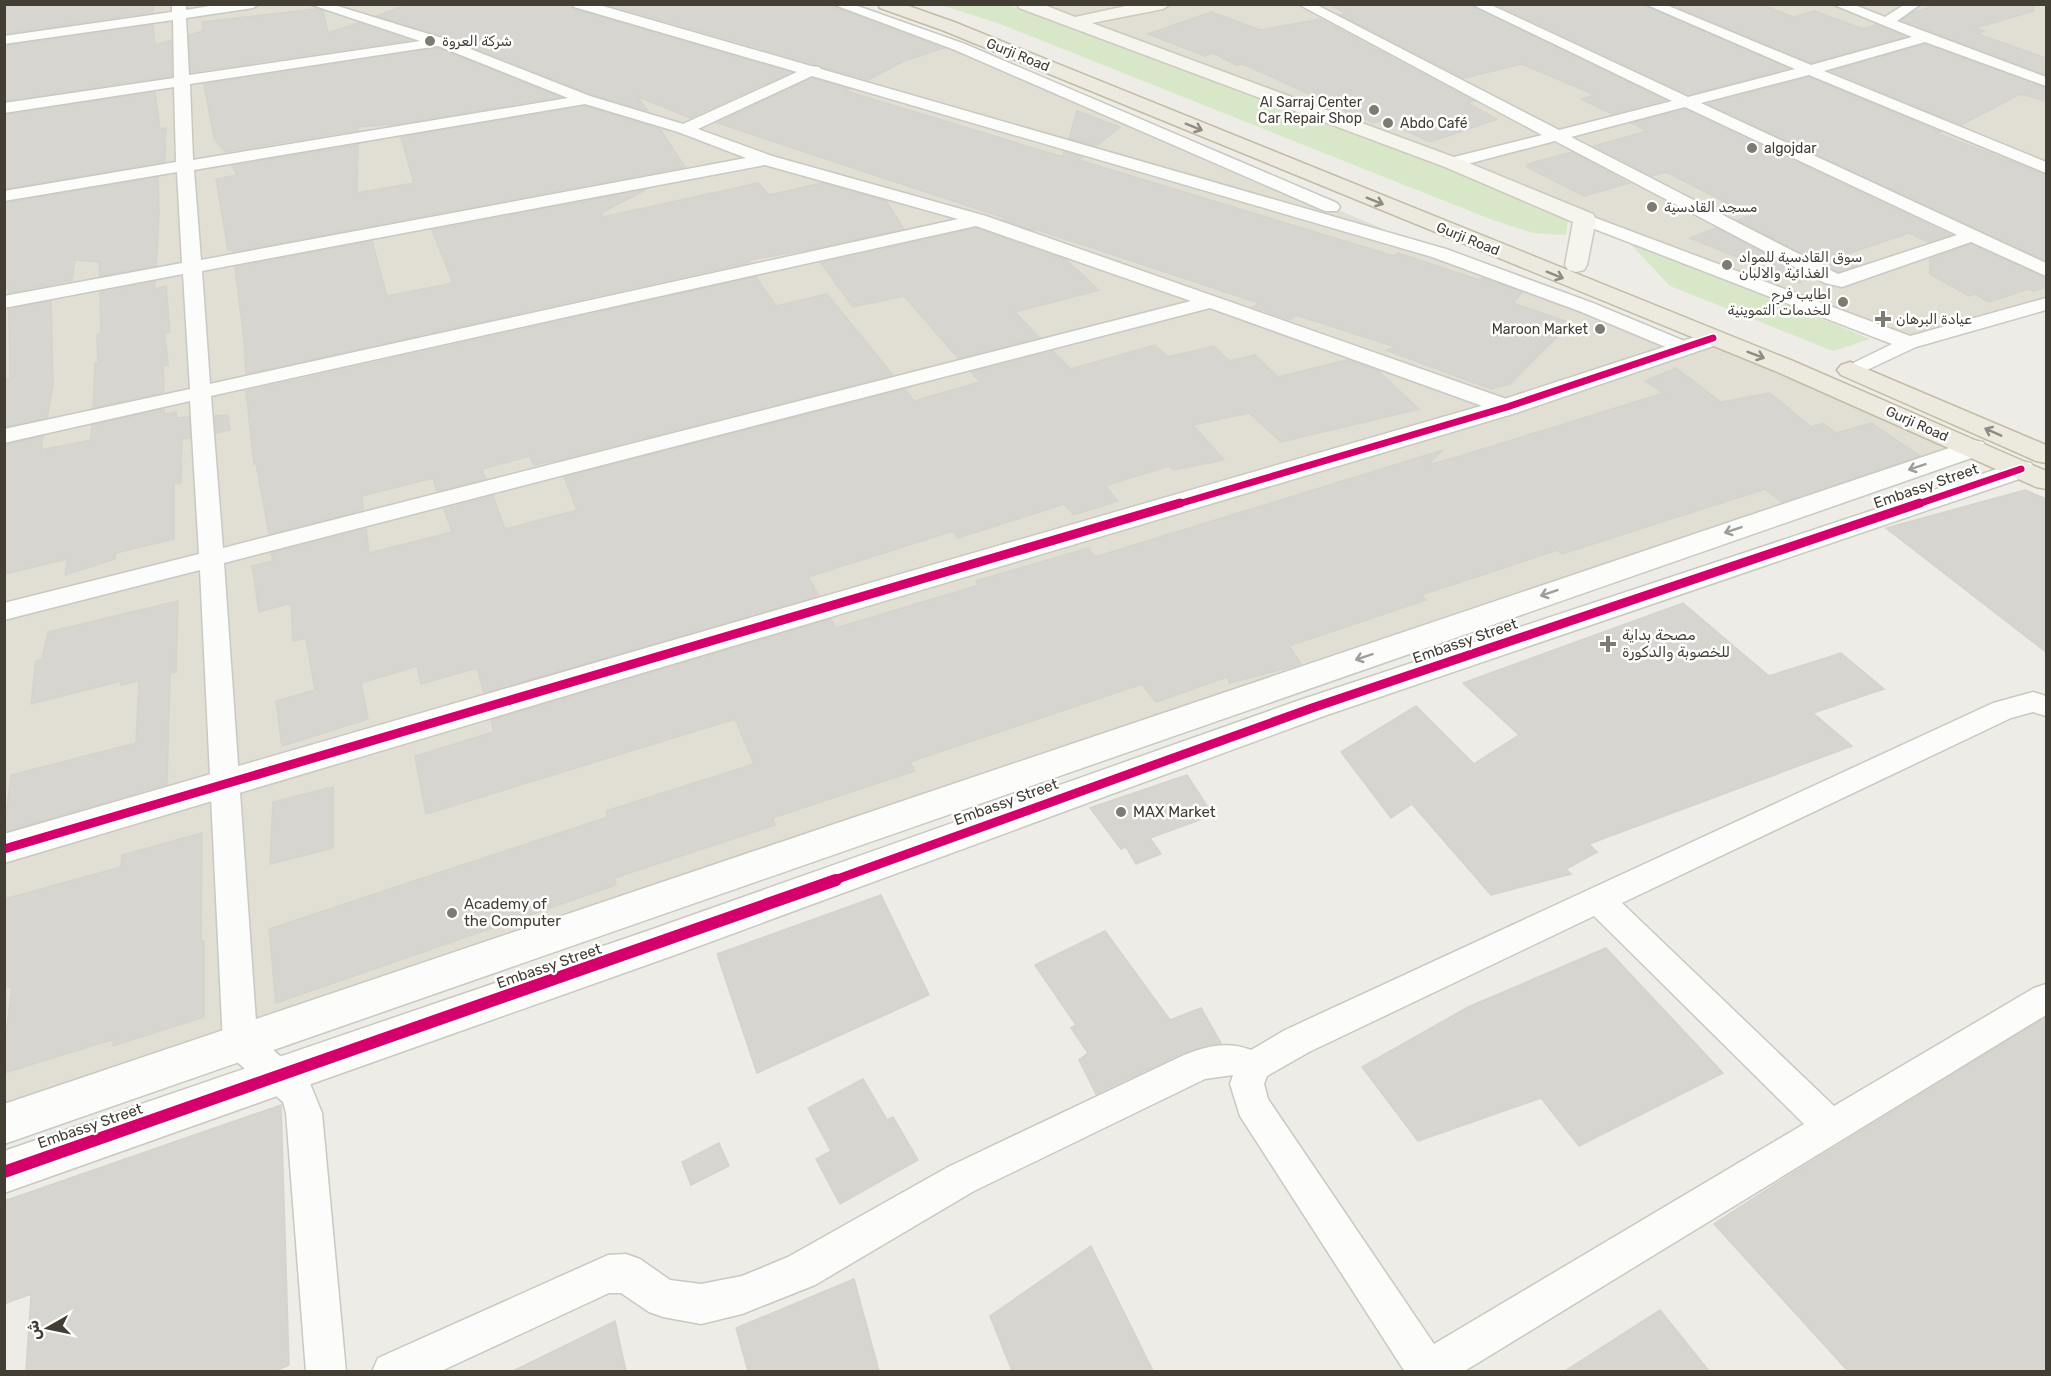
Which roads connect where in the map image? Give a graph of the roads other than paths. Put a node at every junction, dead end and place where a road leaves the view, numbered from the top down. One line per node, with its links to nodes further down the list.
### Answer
1 (253, 4): 15 (street)
2 (315, 4): 20 (street)
3 (579, 4): 21 (street)
4 (838, 4): 39 (street)
5 (886, 4): 30 (highway, Gurji Road, one-way to 30)
6 (925, 4): 30 (highway, Gurji Road)
7 (1025, 4): 16 (main road)
8 (1163, 4): 14 (main road)
9 (1304, 4): 29 (street)
10 (1477, 4): 26 (street)
11 (1651, 4): 22 (street)
12 (1838, 4): 17 (street)
13 (1915, 4): 17 (street)
14 (1132, 7): 16 (main road)
15 (179, 10): 19 (street); 23 (street)
16 (1073, 22): 32 (main road)
17 (1886, 22): 18 (street)
18 (1926, 37): 22 (street); 24 (street)
19 (4, 40)
20 (440, 42): 23 (street); 25 (street)
21 (814, 70): 28 (street); 39 (street)
22 (1810, 70): 26 (street); 34 (street)
23 (181, 81): 27 (street); 33 (street)
24 (2046, 82)
25 (585, 99): 28 (street); 33 (street)
26 (1688, 102): 29 (street); 38 (street)
27 (4, 108)
28 (684, 129): 31 (street)
29 (1552, 135): 32 (street); 38 (street)
30 (1274, 151): 40 (highway, Gurji Road); 47 (highway, Gurji Road, one-way to 47)
31 (766, 160): 37 (street); 41 (street)
32 (1452, 163): 36 (main road)
33 (185, 167): 35 (street); 41 (street)
34 (2046, 168)
35 (4, 196)
36 (1585, 219): 40 (main road); 46 (street)
37 (980, 220): 44 (street); 50 (street)
38 (1974, 235): 42 (street)
39 (1439, 253): 47 (street)
40 (1576, 265): 48 (highway, Gurji Road)
41 (191, 266): 43 (street); 50 (street)
42 (2046, 270)
43 (4, 302)
44 (1208, 303): 51 (street); 55 (street)
45 (2046, 304): 46 (street)
46 (1909, 343): 48 (street)
47 (1700, 344): 49 (highway, Gurji Road, one-way to 49); 51 (street)
48 (1831, 363): 49 (highway); 54 (highway, Gurji Road, one-way to 48)
49 (1784, 366): 53 (highway, Gurji Road)
50 (200, 393): 52 (street); 55 (street)
51 (1507, 407): 58 (street)
52 (4, 436)
53 (1973, 448): 54 (highway, Gurji Road); 62 (street, Embassy Street, one-way to 62)
54 (2038, 468): 64 (street, Embassy Street)
55 (212, 560): 56 (street); 58 (street)
56 (4, 612)
57 (2046, 706): 60 (street)
58 (226, 785): 59 (street); 62 (street)
59 (4, 849)
60 (1597, 899): 63 (street); 66 (street)
61 (2046, 998): 66 (street)
62 (240, 1043): 64 (street); 65 (street, Embassy Street)
63 (1254, 1066): 69 (street); 70 (street)
64 (277, 1077): 67 (street, Embassy Street); 68 (street)
65 (4, 1124)
66 (1831, 1128): 70 (street)
67 (4, 1172)
68 (326, 1371)
69 (392, 1371)
70 (1427, 1371)

